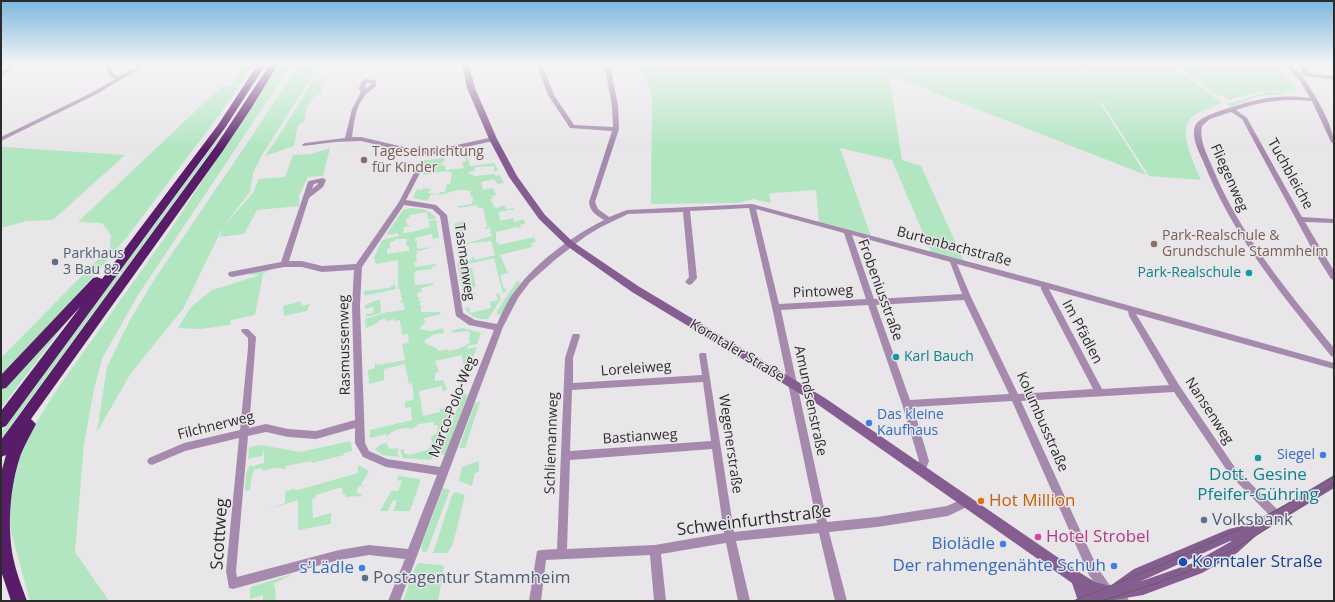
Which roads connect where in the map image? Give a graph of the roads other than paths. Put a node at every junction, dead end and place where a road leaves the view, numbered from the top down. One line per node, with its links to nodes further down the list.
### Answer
1 (94, 92): 12 (street)
2 (244, 92): 26 (highway)
3 (256, 92): 52 (highway)
4 (362, 92): 13 (street)
5 (473, 92): 14 (street, Korntaler Straße)
6 (551, 92): 11 (street)
7 (612, 92): 11 (street)
8 (1309, 92): 9 (street)
9 (1314, 100): 10 (street, Fliegenweg); 15 (street)
10 (1231, 109): 22 (street, Tuchbleiche); 44 (street, Fliegenweg)
11 (616, 128): 23 (street)
12 (1, 139)
13 (348, 139): 14 (street); 16 (street)
14 (493, 139): 27 (street, Korntaler Straße)
15 (1334, 142)
16 (305, 145)
17 (418, 171): 19 (street)
18 (305, 198): 31 (street)
19 (402, 202): 32 (street); 41 (street, Tasmanweg)
20 (752, 206): 21 (street, Burtenbachstraße); 25 (street, Burtenbachstraße); 39 (street, Amundsenstraße)
21 (686, 209): 23 (street, Burtenbachstraße); 35 (street)
22 (1300, 219): 24 (street); 29 (street, Tuchbleiche)
23 (609, 220): 27 (street, Burtenbachstraße)
24 (1334, 221)
25 (847, 232): 28 (street, Burtenbachstraße); 38 (street, Frobeniusstraße)
26 (138, 239): 48 (highway); 56 (highway)
27 (570, 244): 41 (street, Marco-Polo-Weg); 49 (street, Korntaler Straße)
28 (953, 260): 36 (street, Burtenbachstraße); 37 (street, Kolumbusstraße)
29 (1323, 262): 30 (street); 34 (street, Tuchbleiche)
30 (1334, 263)
31 (284, 264): 32 (street); 33 (street)
32 (358, 267): 57 (street, Rasmussenweg)
33 (232, 274)
34 (1334, 277)
35 (689, 282)
36 (1045, 285): 40 (street, Burtenbachstraße); 53 (street, Im Pfädlen)
37 (967, 297): 38 (street, Pintoweg); 54 (street, Kolumbusstraße)
38 (870, 302): 39 (street, Pintoweg); 55 (street, Frobeniusstraße)
39 (776, 307): 49 (street, Amundsenstraße)
40 (1132, 310): 46 (street, Burtenbachstraße); 51 (street, Nansenweg)
41 (498, 328): 64 (street, Marco-Polo-Weg)
42 (245, 331): 58 (street, Scottweg)
43 (576, 336): 50 (street, Schliemannweg)
44 (1334, 354)
45 (703, 355): 47 (street, Wegenerstraße)
46 (1334, 366)
47 (706, 378): 50 (street, Loreleiweg); 59 (street, Wegenerstraße)
48 (1, 384)
49 (792, 384): 63 (street, Korntaler Straße); 68 (street, Amundsenstraße)
50 (568, 387): 61 (street, Schliemannweg)
51 (1176, 388): 53 (street); 67 (street, Nansenweg)
52 (42, 391): 60 (highway); 75 (highway)
53 (1099, 392): 54 (street)
54 (1015, 397): 55 (street); 74 (street, Kolumbusstraße)
55 (907, 404): 63 (street, Frobeniusstraße)
56 (1, 422)
57 (359, 423): 58 (street, Filchnerweg); 64 (street, Rasmussenweg)
58 (245, 432): 62 (street, Filchnerweg); 72 (street, Scottweg)
59 (716, 445): 61 (street, Bastianweg); 69 (street, Wegenerstraße)
60 (1, 451)
61 (566, 456): 71 (street, Schliemannweg)
62 (152, 462)
63 (921, 471): 66 (street, Korntaler Straße)
64 (444, 472): 72 (street, Marco-Polo-Weg)
65 (1334, 481): 67 (street)
66 (967, 502): 68 (street, Schweinfurthstraße); 73 (street, Korntaler Straße)
67 (1278, 517): 74 (street)
68 (823, 528): 69 (street, Schweinfurthstraße); 80 (street, Amundsenstraße)
69 (730, 537): 70 (street, Schweinfurthstraße); 79 (street, Wegenerstraße)
70 (655, 550): 71 (street, Schweinfurthstraße); 78 (street)
71 (562, 553): 77 (street, Schweinfurthstraße)
72 (412, 555): 76 (street, Marco-Polo-Weg)
73 (1077, 579): 74 (street, Korntaler Straße); 81 (street)
74 (1111, 592): 81 (street); 82 (street, Korntaler Straße)
75 (19, 601)
76 (394, 601)
77 (535, 601)
78 (660, 601)
79 (744, 601)
80 (841, 601)
81 (1086, 601)
82 (1123, 601)

